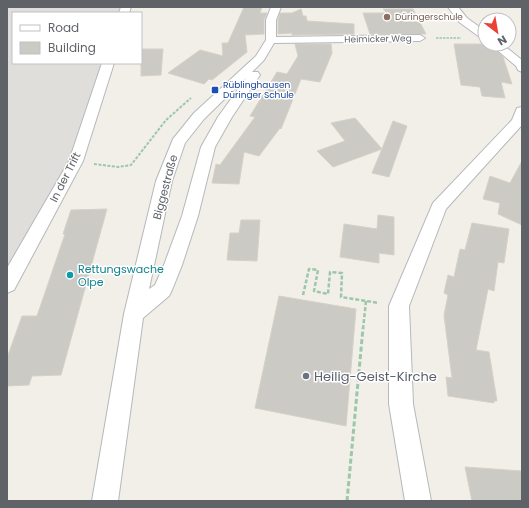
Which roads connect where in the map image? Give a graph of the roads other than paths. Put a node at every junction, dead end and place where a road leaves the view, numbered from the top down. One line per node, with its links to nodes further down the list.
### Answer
1 (276, 7): 5 (street)
2 (453, 7): 3 (street)
3 (477, 30)
4 (420, 38): 5 (street, Heimicker Weg)
5 (271, 40): 8 (street, Biggestraße)
6 (505, 52): 9 (street)
7 (108, 64): 11 (street, In der Trift)
8 (254, 65): 12 (street, Biggestraße); 12 (street, Biggestraße)
9 (522, 68)
10 (522, 110): 14 (street)
11 (7, 285)
12 (134, 314): 13 (street, Biggestraße)
13 (105, 501)
14 (418, 501)

